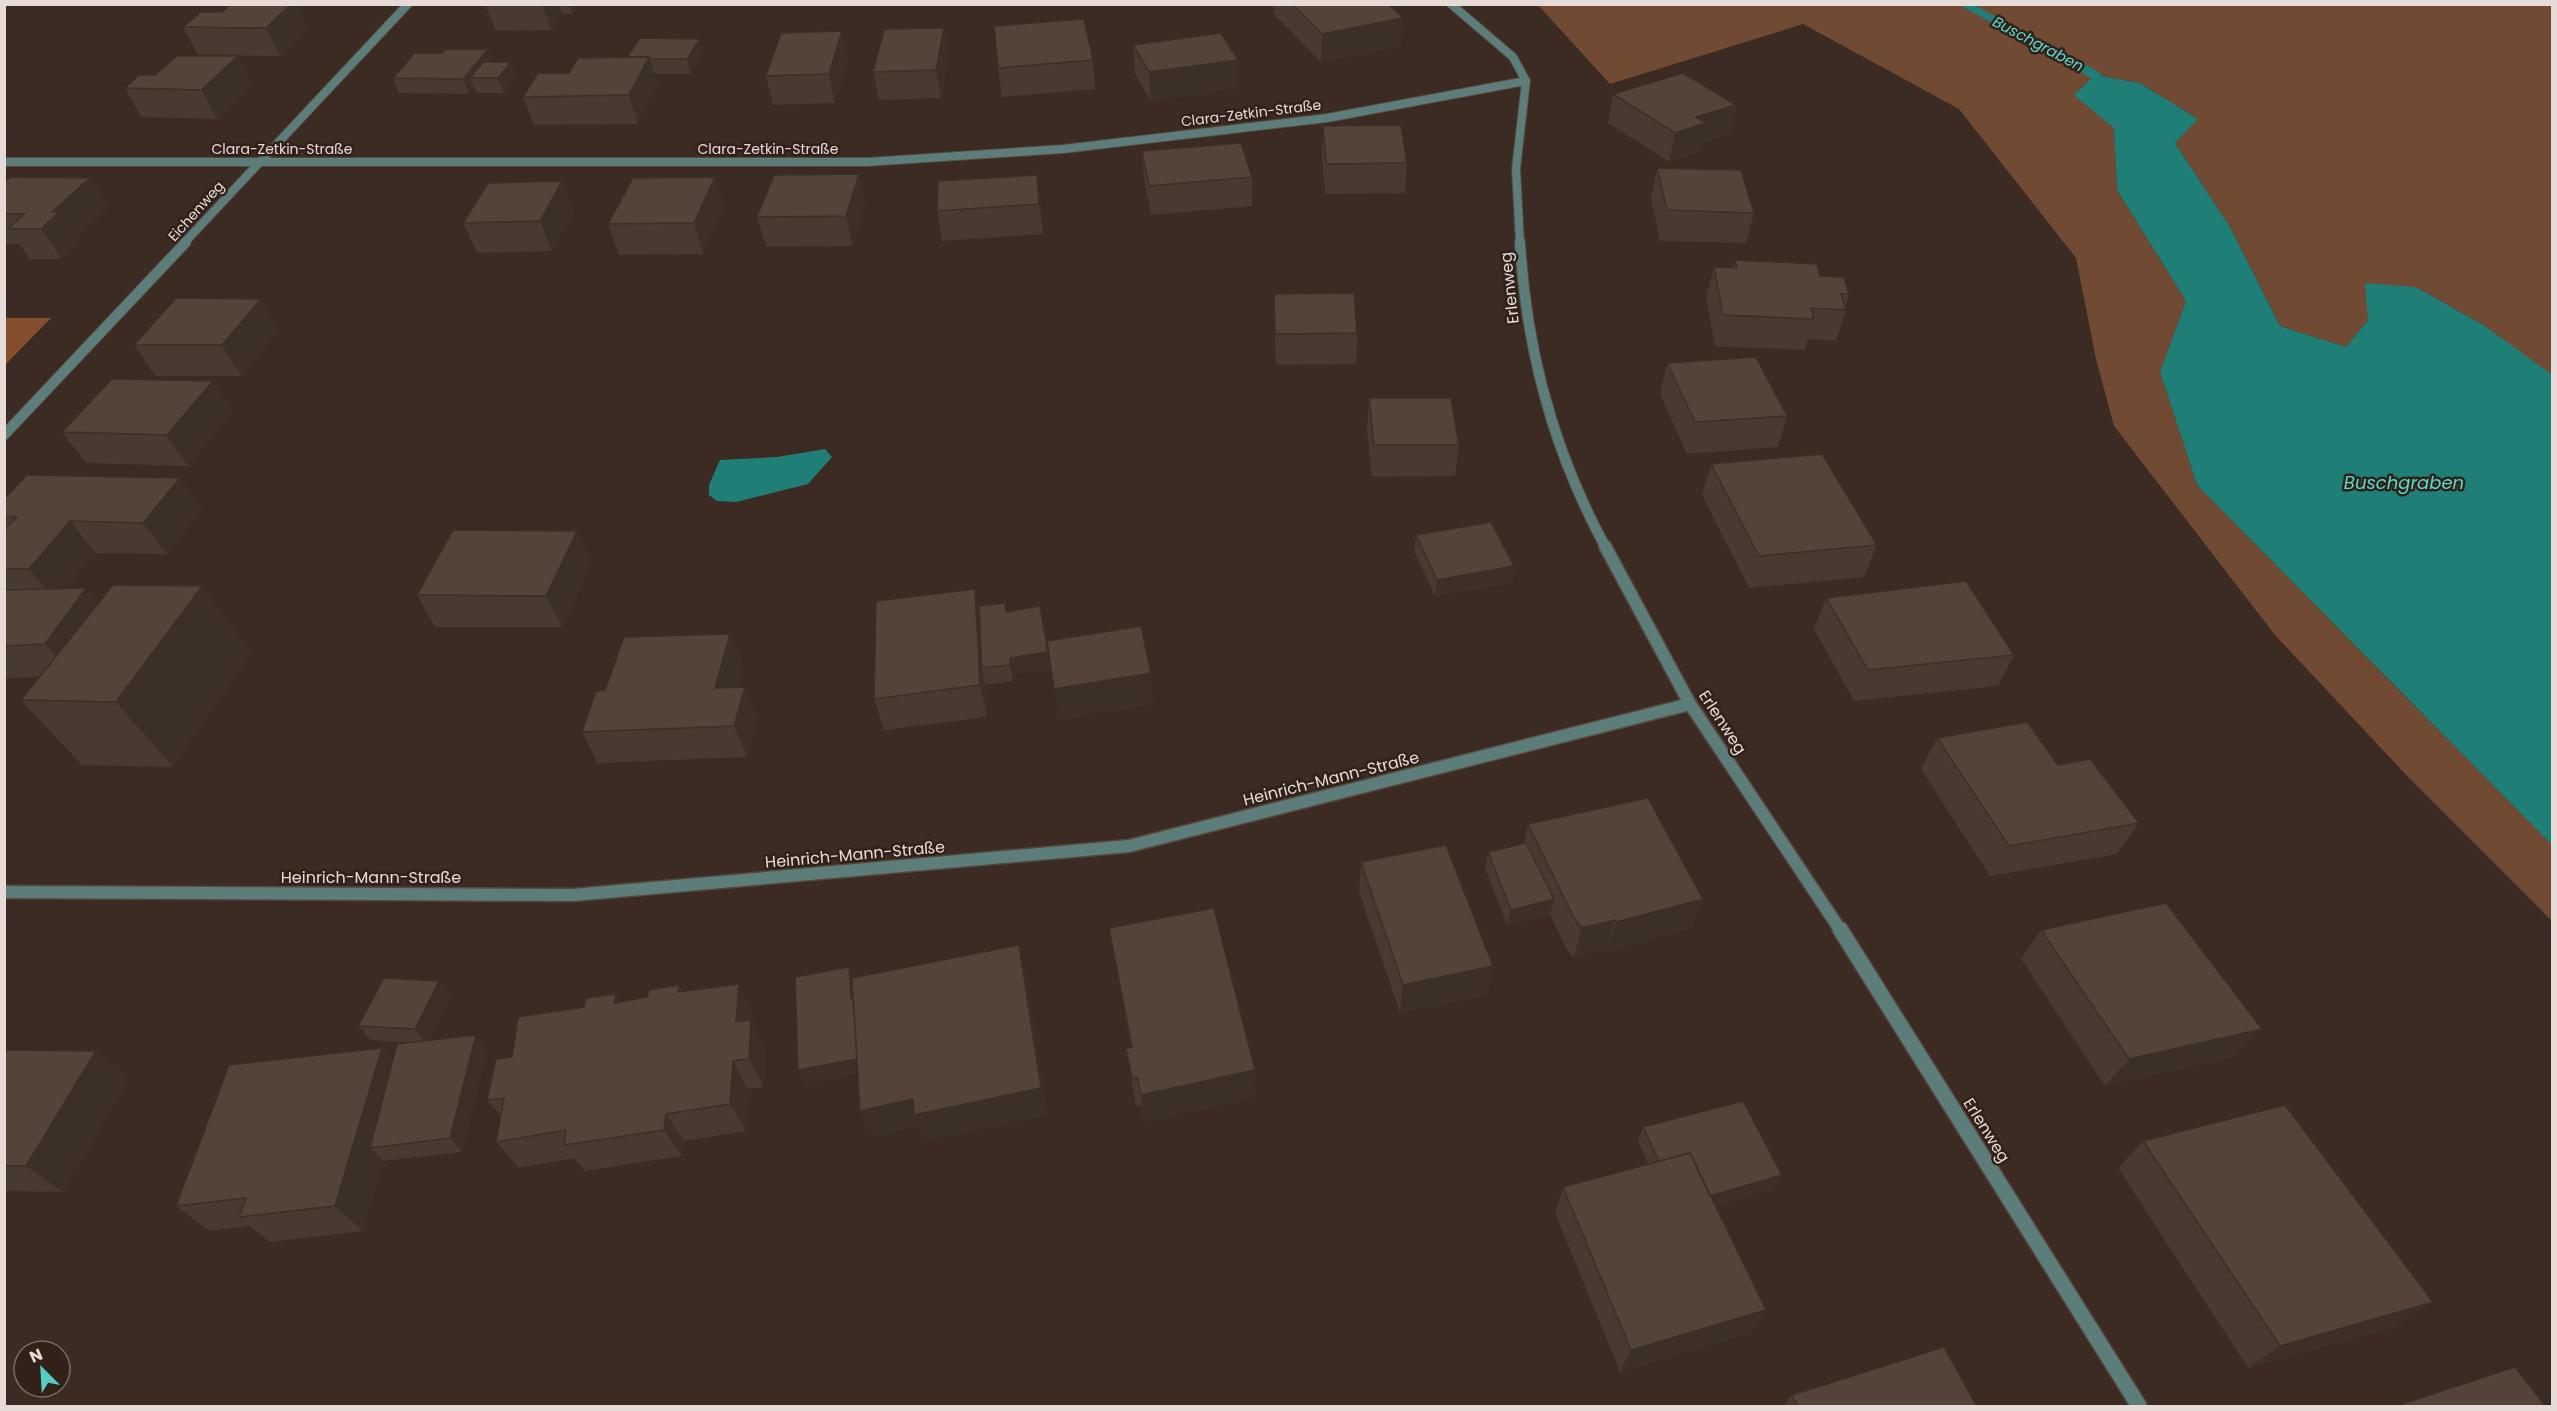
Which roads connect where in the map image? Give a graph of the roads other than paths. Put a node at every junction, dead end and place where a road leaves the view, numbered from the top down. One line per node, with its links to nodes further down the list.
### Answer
1 (408, 4): 5 (street, Eichenweg)
2 (1451, 4): 3 (street)
3 (1526, 81): 5 (street, Clara-Zetkin-Straße); 7 (street, Erlenweg)
4 (4, 162): 5 (street, Clara-Zetkin-Straße)
5 (256, 163): 6 (street, Eichenweg)
6 (4, 435)
7 (1690, 704): 8 (street, Heinrich-Mann-Straße); 9 (street, Erlenweg)
8 (4, 892)
9 (2139, 1407)

